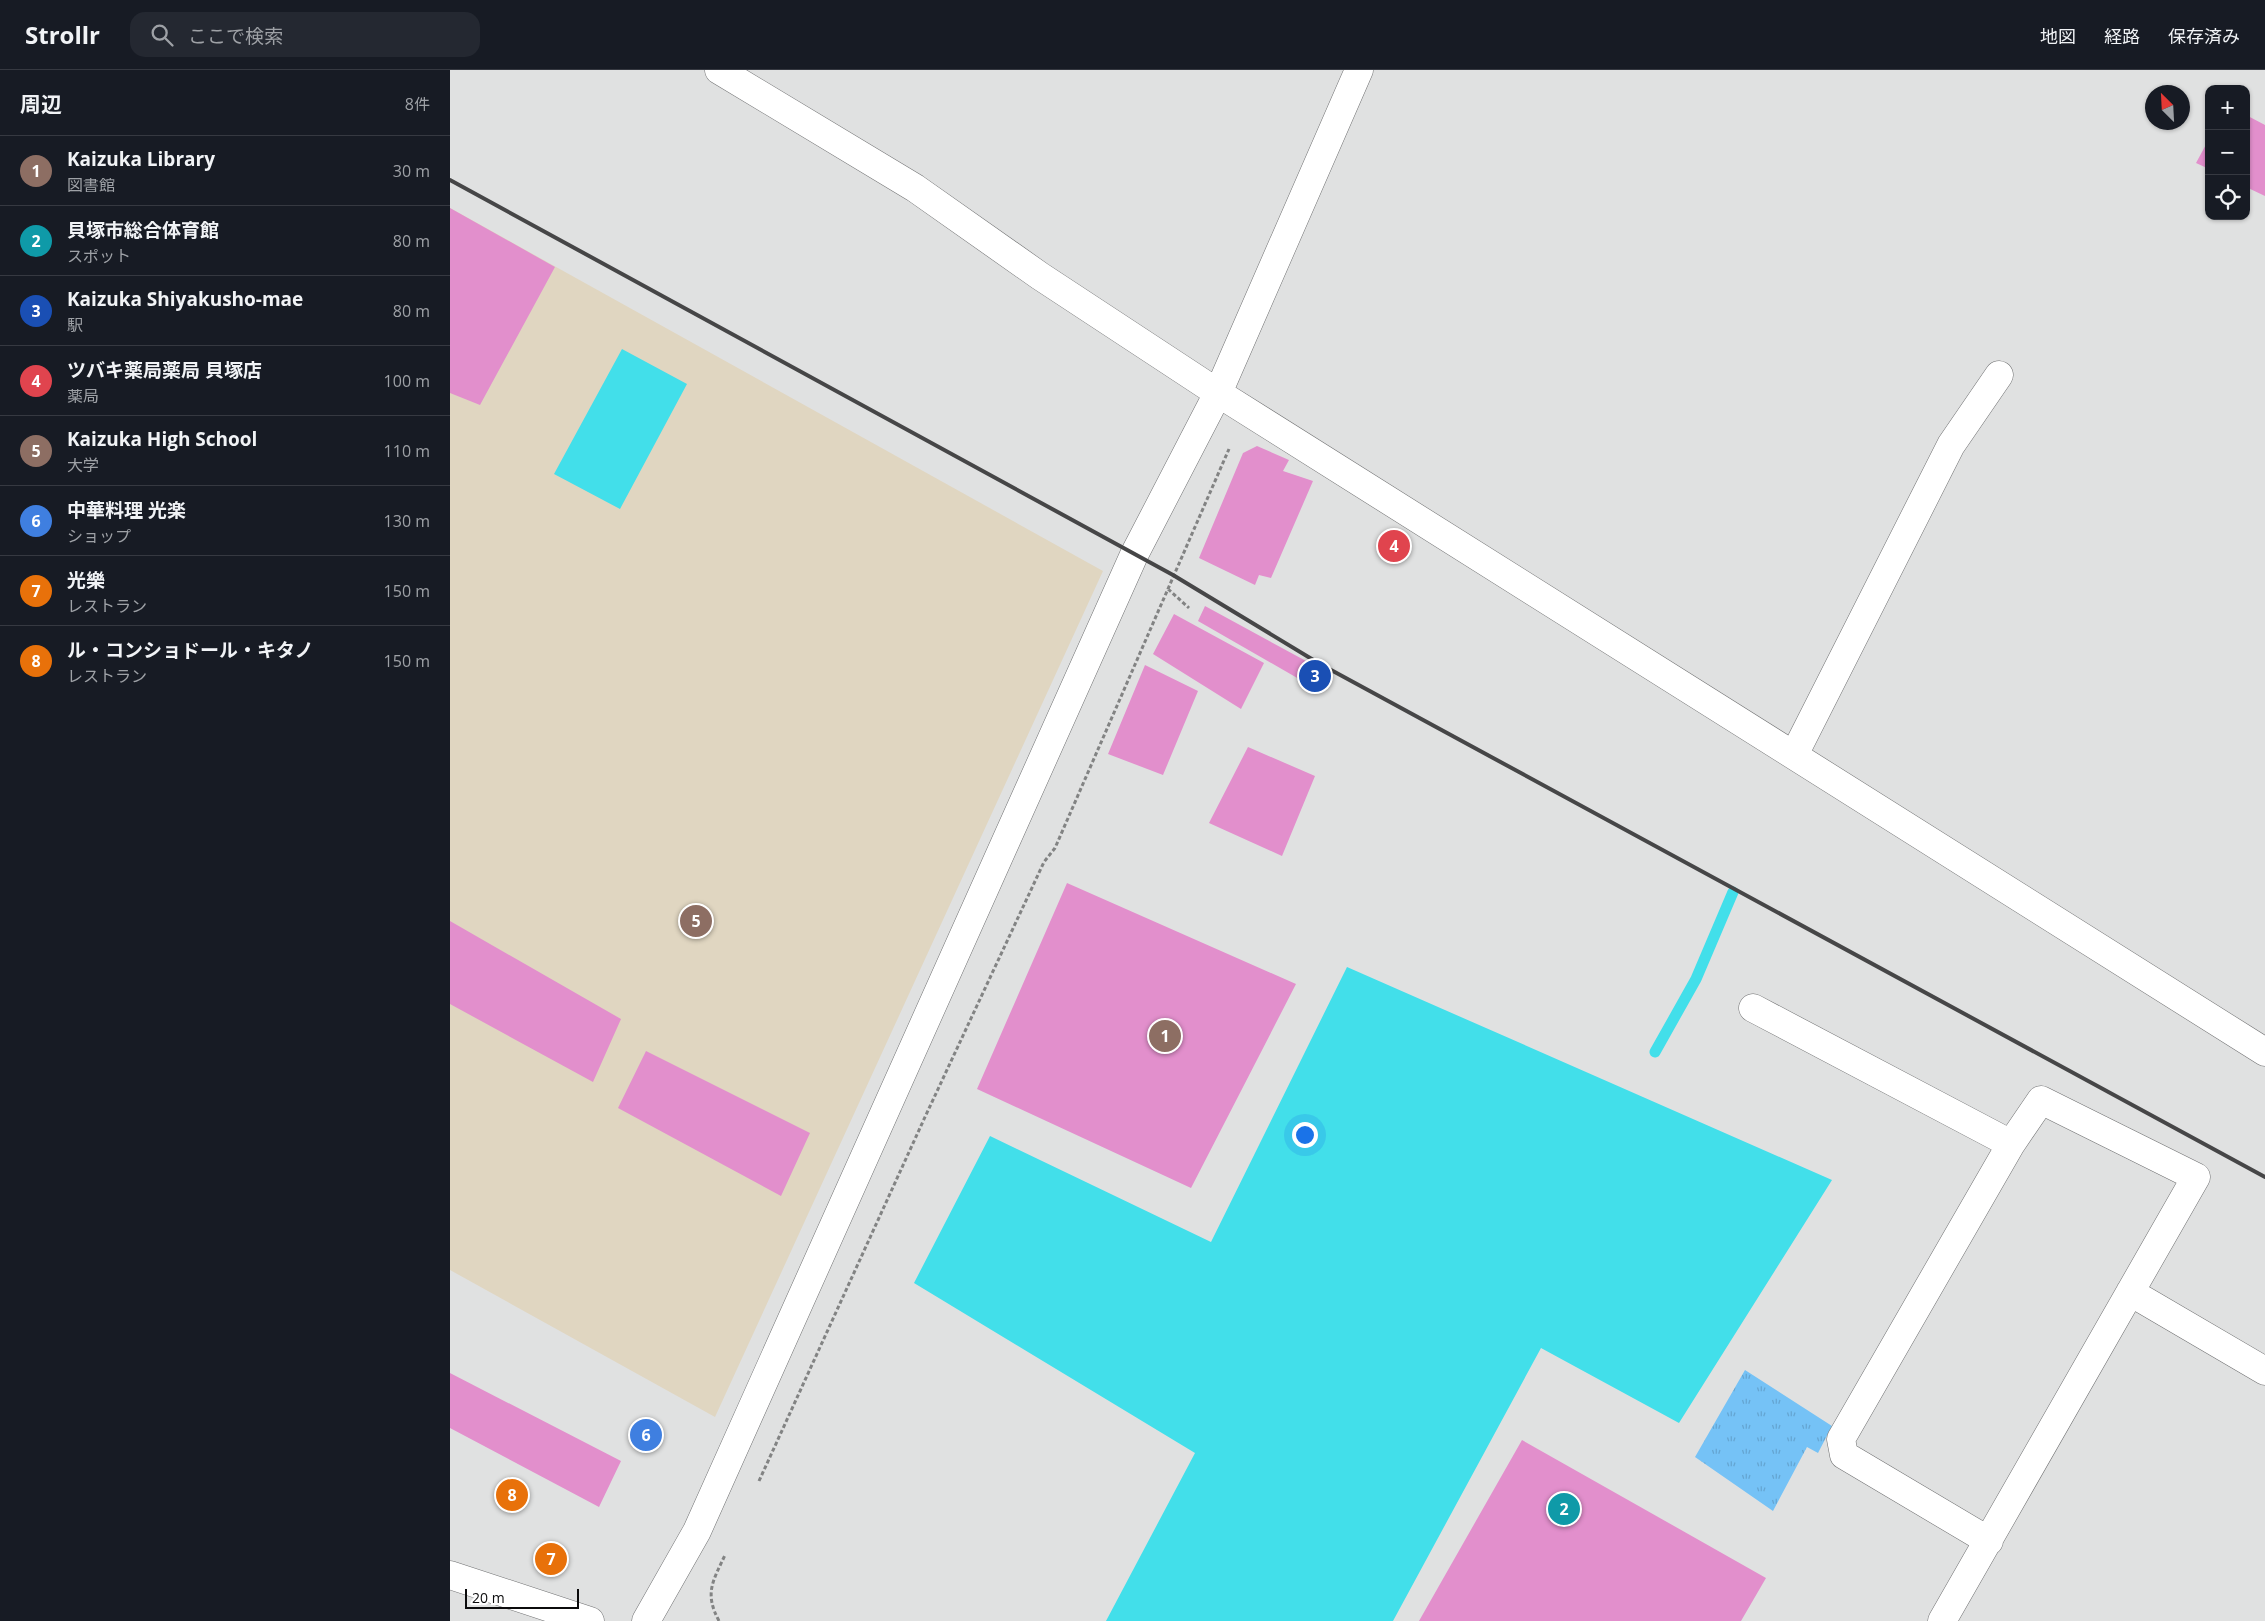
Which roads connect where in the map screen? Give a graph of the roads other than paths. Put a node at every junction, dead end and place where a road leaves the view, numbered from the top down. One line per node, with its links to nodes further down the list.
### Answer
1 (719, 70): 4 (street)
2 (1359, 70): 4 (street)
3 (1999, 375): 5 (street)
4 (1218, 393): 5 (street); 14 (street)
5 (1794, 755): 7 (street)
6 (1753, 1008): 8 (street)
7 (2265, 1052)
8 (2011, 1144): 9 (street); 11 (street)
9 (2130, 1292): 10 (street); 11 (street)
10 (2265, 1371)
11 (1988, 1541): 15 (street)
12 (450, 1575): 13 (street)
13 (590, 1621)
14 (646, 1621)
15 (1942, 1621)

